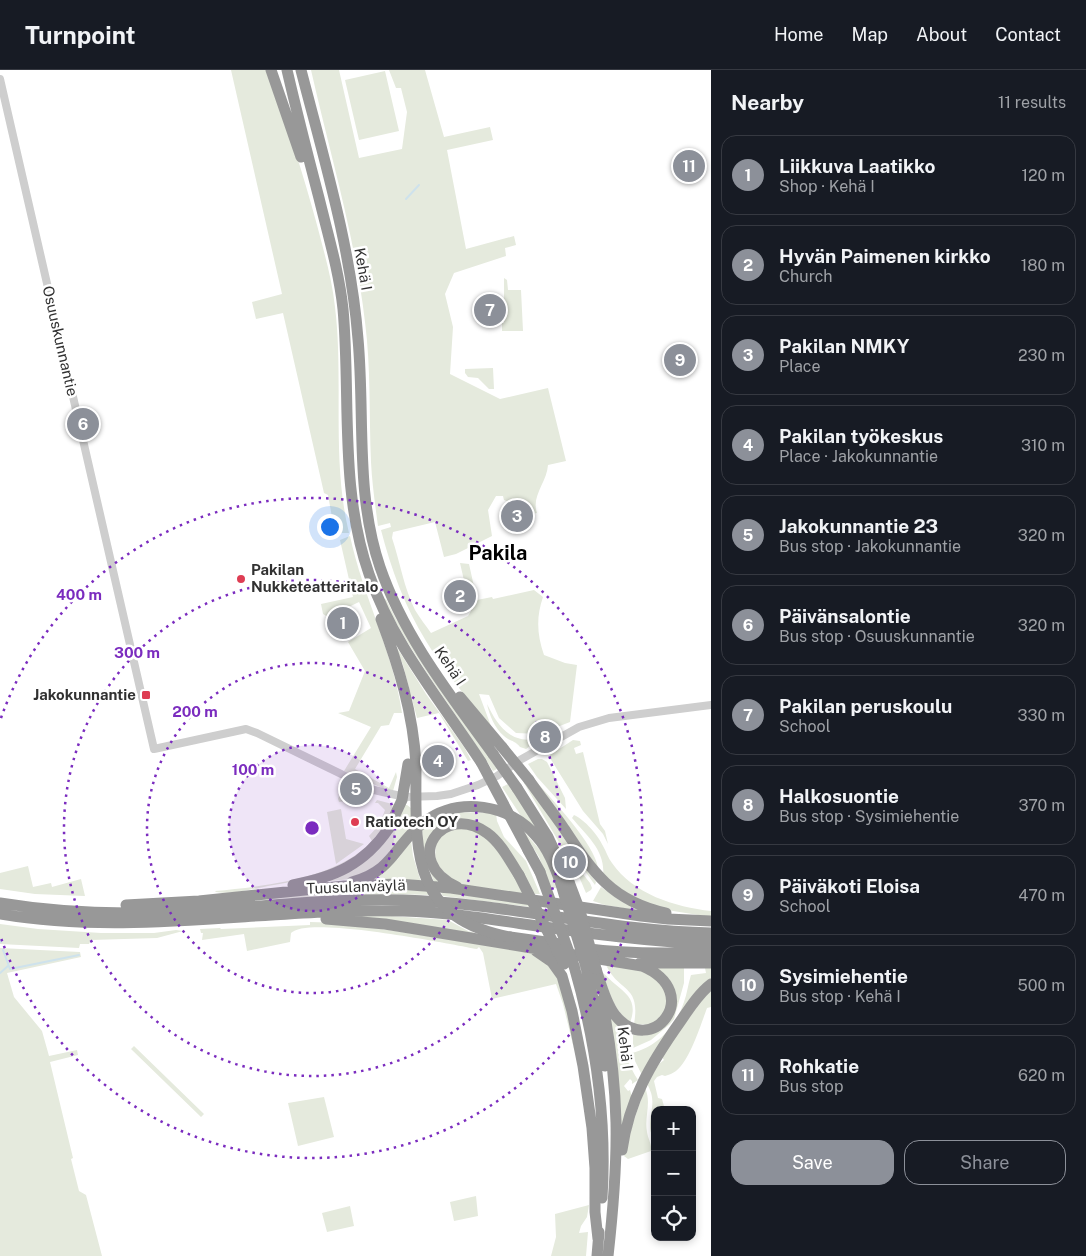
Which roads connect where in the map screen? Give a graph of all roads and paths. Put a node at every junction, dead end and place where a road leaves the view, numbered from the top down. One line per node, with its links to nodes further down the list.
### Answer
1 (271, 70): 7 (highway)
2 (287, 70): 7 (highway, Kehä I)
3 (301, 70): 6 (highway, Kehä I)
4 (308, 70): 6 (highway)
5 (0, 79): 9 (street, Osuuskunnantie)
6 (315, 122): 10 (highway, Kehä I)
7 (329, 236): 8 (highway, Kehä I)
8 (360, 546): 11 (highway); 28 (highway, Kehä I, bridge)
9 (711, 705)
10 (498, 751): 12 (highway, Kehä I, bridge); 21 (highway, bridge)
11 (412, 764): 15 (highway, bridge); 23 (highway, bridge)
12 (565, 881): 13 (highway); 29 (highway, Kehä I, bridge)
13 (313, 890): 14 (highway); 15 (highway)
14 (471, 890): 21 (highway); 28 (highway, bridge)
15 (228, 898): 17 (highway)
16 (6, 904): 18 (highway, Tuusulanväylä)
17 (201, 910): 18 (highway); 18 (highway, Tuusulanväylä); 20 (highway, Tuusulanväylä); 22 (highway, Tuusulanväylä)
18 (177, 912): 19 (highway, Tuusulanväylä)
19 (0, 914)
20 (244, 918): 23 (highway); 24 (highway, Tuusulanväylä)
21 (707, 920)
22 (711, 933)
23 (509, 941): 25 (highway); 26 (highway); 32 (highway)
24 (711, 944)
25 (711, 952)
26 (614, 961): 27 (highway); 29 (highway)
27 (711, 962)
28 (569, 965): 32 (highway, Kehä I)
29 (591, 968): 31 (highway, Kehä I)
30 (711, 984): 31 (highway)
31 (613, 1209): 34 (highway, Kehä I)
32 (598, 1239): 33 (highway, Kehä I)
33 (597, 1256)
34 (608, 1256)

